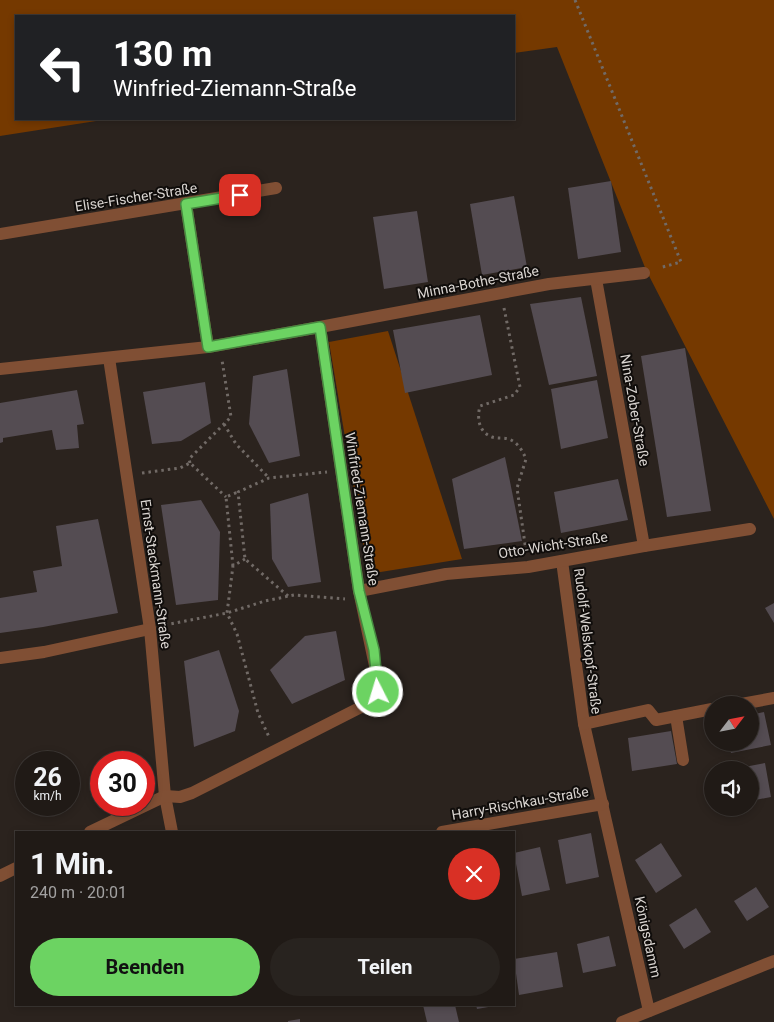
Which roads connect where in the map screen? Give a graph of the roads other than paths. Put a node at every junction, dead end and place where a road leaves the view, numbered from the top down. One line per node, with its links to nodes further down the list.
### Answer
1 (276, 188): 2 (street, Elise-Fischer-Straße)
2 (186, 204): 3 (street, Elise-Fischer-Straße); 7 (street)
3 (0, 234)
4 (644, 272): 5 (street, Minna-Bothe-Straße)
5 (596, 279): 6 (street, Minna-Bothe-Straße); 11 (street, Nina-Zober-Straße)
6 (320, 327): 7 (street); 13 (street, Winfried-Ziemann-Straße)
7 (214, 346): 8 (street)
8 (109, 358): 9 (street); 14 (street, Ernst-Stackmann-Straße)
9 (0, 369)
10 (750, 529): 11 (street, Otto-Wicht-Straße)
11 (644, 546): 12 (street, Otto-Wicht-Straße)
12 (562, 561): 13 (street, Otto-Wicht-Straße); 20 (street, Rudolf-Welskopf-Straße)
13 (359, 591): 22 (street, Winfried-Ziemann-Straße)
14 (150, 629): 15 (street); 22 (street, Ernst-Stackmann-Straße)
15 (0, 658)
16 (774, 698): 17 (street)
17 (759, 701)
18 (704, 711): 19 (street, Rudolf-Welskopf-Straße)
19 (676, 716): 20 (street, Rudolf-Welskopf-Straße); 21 (street)
20 (584, 724): 23 (street, Rudolf-Welskopf-Straße)
21 (683, 760)
22 (165, 796): 24 (street, Winfried-Ziemann-Straße); 25 (street)
23 (603, 804): 26 (street, Harry-Rischkau-Straße); 28 (street, Rudolf-Welskopf-Straße)
24 (92, 831)
25 (172, 831)
26 (448, 831)
27 (15, 868): 29 (street)
28 (618, 869): 31 (street, Königsdamm)
29 (0, 876)
30 (774, 961): 31 (street)
31 (649, 1011): 32 (street)
32 (622, 1022)

